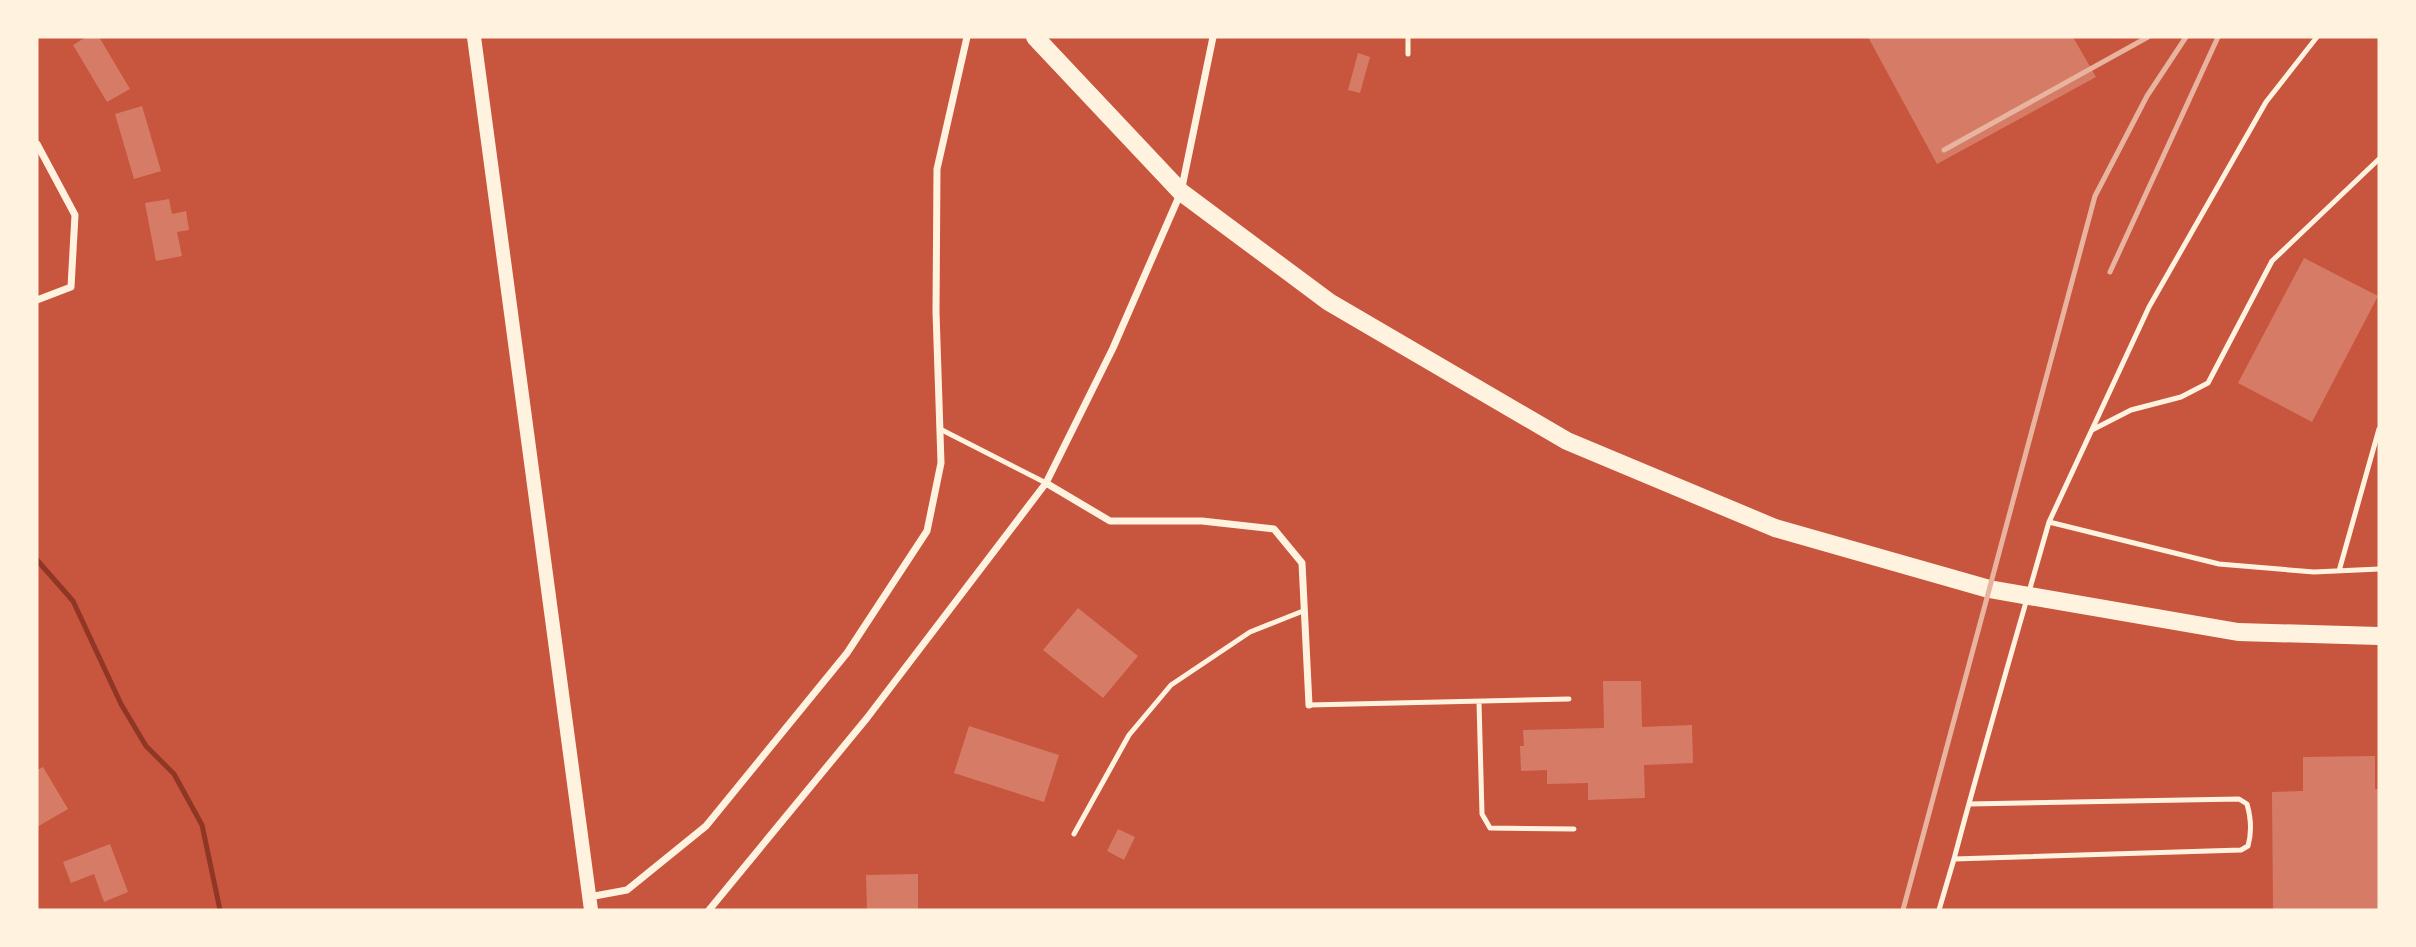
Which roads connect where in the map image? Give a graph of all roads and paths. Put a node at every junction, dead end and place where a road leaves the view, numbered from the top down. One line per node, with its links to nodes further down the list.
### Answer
1 (474, 37): 29 (main road)
2 (967, 37): 12 (street)
3 (1035, 37): 10 (main road)
4 (1213, 37): 10 (street)
5 (1408, 37): 7 (lane)
6 (2317, 37): 14 (lane)
7 (1408, 54)
8 (37, 144): 11 (street)
9 (2379, 159): 14 (lane)
10 (1181, 192): 15 (street); 19 (main road)
11 (37, 300)
12 (940, 429): 15 (lane); 29 (street)
13 (2379, 429): 18 (lane)
14 (2092, 430): 16 (lane)
15 (1046, 483): 20 (street); 30 (street)
16 (2049, 522): 18 (lane); 19 (lane)
17 (2379, 569): 18 (lane)
18 (2339, 571)
19 (2028, 596): 21 (main road); 25 (lane)
20 (1303, 611): 24 (street); 27 (lane)
21 (2379, 636)
22 (1569, 699): 23 (lane)
23 (1479, 702): 24 (lane); 26 (lane)
24 (1309, 705)
25 (1969, 804): 28 (lane); 28 (lane)
26 (1574, 829)
27 (1074, 834)
28 (1954, 859): 31 (lane)
29 (590, 904)
30 (709, 910)
31 (1939, 910)

